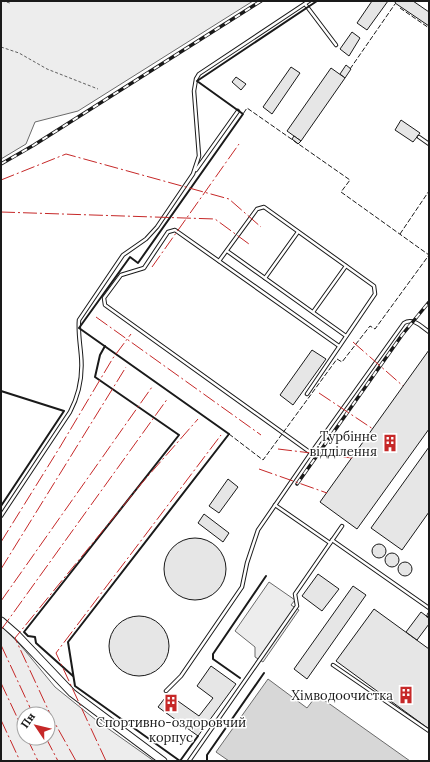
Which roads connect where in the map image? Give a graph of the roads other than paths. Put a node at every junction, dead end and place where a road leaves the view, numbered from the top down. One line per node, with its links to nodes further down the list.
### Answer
1 (310, 1): 2 (lane)
2 (305, 4): 3 (lane); 7 (lane)
3 (336, 45)
4 (238, 111): 7 (lane)
5 (419, 137): 6 (lane)
6 (429, 144)
7 (193, 174): 20 (lane)
8 (298, 232): 9 (lane); 11 (lane); 12 (lane)
9 (227, 251): 10 (lane); 12 (lane)
10 (219, 261): 16 (lane); 18 (lane)
11 (346, 266): 13 (lane); 15 (lane)
12 (265, 278): 13 (lane)
13 (313, 312): 15 (lane)
14 (429, 332): 18 (lane)
15 (346, 336): 16 (lane)
16 (339, 346): 17 (lane)
17 (307, 394)
18 (311, 453): 19 (lane)
19 (275, 505): 22 (lane); 26 (lane)
20 (1, 516)
21 (342, 526): 22 (lane)
22 (331, 541): 23 (lane); 29 (lane)
23 (429, 608)
24 (1, 621): 28 (street)
25 (333, 665): 27 (lane)
26 (166, 691)
27 (429, 731)
28 (163, 761)
29 (189, 761)

